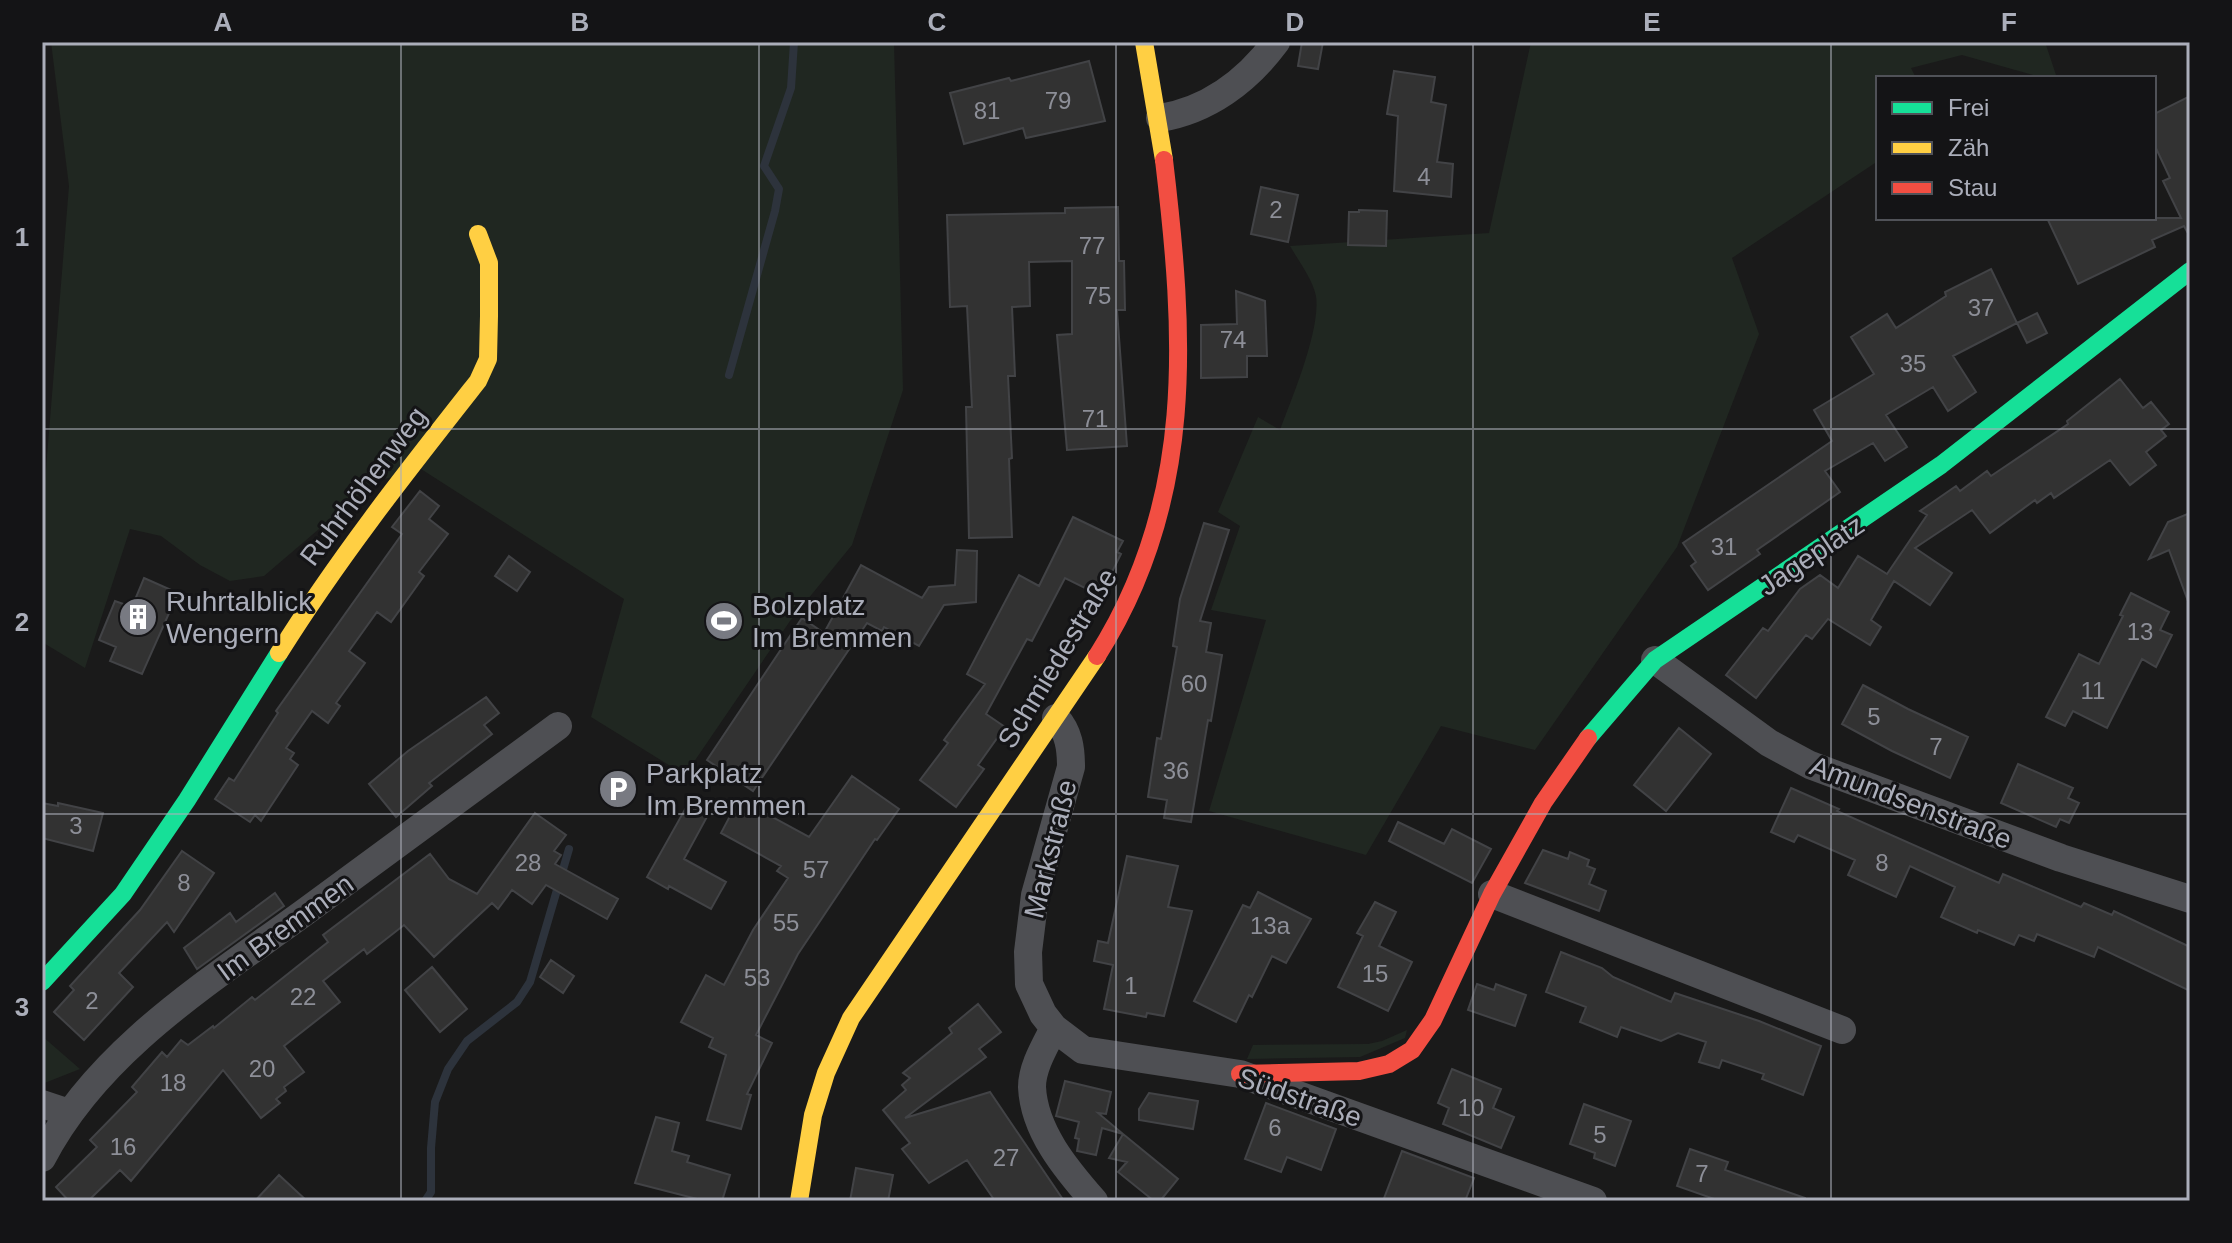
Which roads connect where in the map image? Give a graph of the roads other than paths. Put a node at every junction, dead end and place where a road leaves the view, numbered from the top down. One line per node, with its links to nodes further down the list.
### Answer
1 (1144, 42): 3 (street, Schmiedestraße)
2 (1276, 42): 3 (street)
3 (1160, 118): 7 (street, Schmiedestraße)
4 (478, 234): 11 (street, Ruhrhöhenweg)
5 (2190, 271): 6 (street, Jageplatz)
6 (1655, 660): 9 (street, Jageplatz); 10 (street, Amundsenstraße)
7 (1056, 718): 12 (street, Markstraße); 19 (street, Schmiedestraße)
8 (558, 726): 17 (street, Im Bremmen)
9 (1492, 894): 14 (street); 15 (street, Jageplatz)
10 (2190, 899)
11 (42, 982)
12 (1029, 984): 13 (street, Südstraße)
13 (1054, 1028): 15 (street, Südstraße); 20 (street)
14 (1842, 1030)
15 (1240, 1074): 21 (street, Südstraße)
16 (42, 1104): 17 (street)
17 (69, 1113): 18 (street, Im Bremmen)
18 (42, 1158)
19 (799, 1201)
20 (1094, 1201)
21 (1593, 1201)

